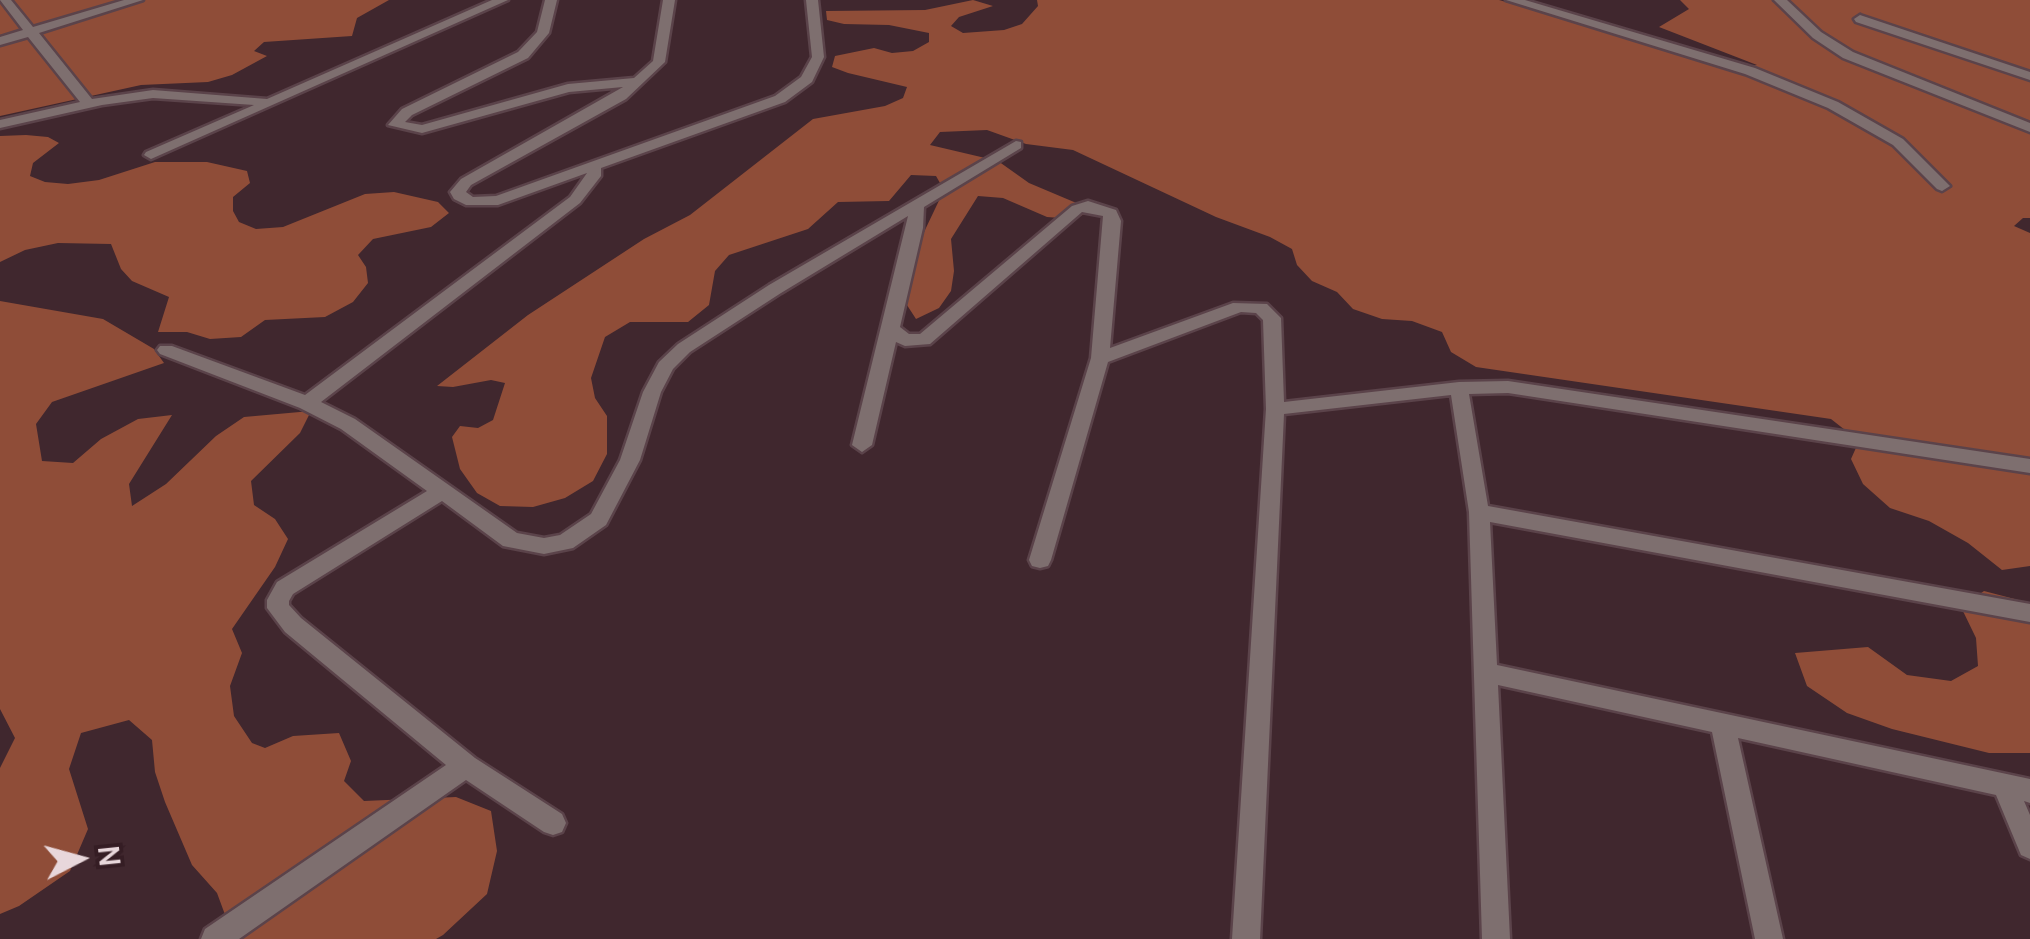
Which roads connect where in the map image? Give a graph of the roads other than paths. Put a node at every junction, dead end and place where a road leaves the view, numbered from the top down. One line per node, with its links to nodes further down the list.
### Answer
1 (6, 0): 10 (street)
2 (137, 0): 10 (street)
3 (502, 0): 14 (street)
4 (551, 0): 13 (street)
5 (669, 0): 13 (street)
6 (812, 0): 20 (street)
7 (1512, 0): 21 (street)
8 (1780, 0): 17 (street)
9 (1860, 18): 12 (street)
10 (32, 34): 11 (street); 15 (street)
11 (0, 41)
12 (2030, 76)
13 (638, 82): 20 (street)
14 (269, 101): 15 (street); 19 (street)
15 (88, 104): 16 (street)
16 (0, 124)
17 (2030, 128)
18 (1016, 145): 22 (street)
19 (151, 155)
20 (594, 168): 27 (street)
21 (1942, 186)
22 (916, 206): 23 (street); 31 (street)
23 (888, 326): 25 (street); 29 (street)
24 (166, 350): 27 (street)
25 (1100, 358): 28 (street); 33 (street)
26 (1459, 388): 28 (street); 30 (street); 32 (street)
27 (307, 403): 31 (street)
28 (1275, 409): 42 (street)
29 (862, 444)
30 (2030, 466)
31 (444, 490): 37 (street)
32 (1479, 512): 34 (street); 35 (street)
33 (1040, 560)
34 (2030, 613)
35 (1485, 672): 36 (street); 43 (street)
36 (1722, 722): 38 (street); 44 (street)
37 (466, 766): 39 (street); 41 (street)
38 (2017, 788): 40 (street)
39 (553, 823)
40 (2030, 846)
41 (215, 939)
42 (1246, 939)
43 (1496, 939)
44 (1769, 939)

